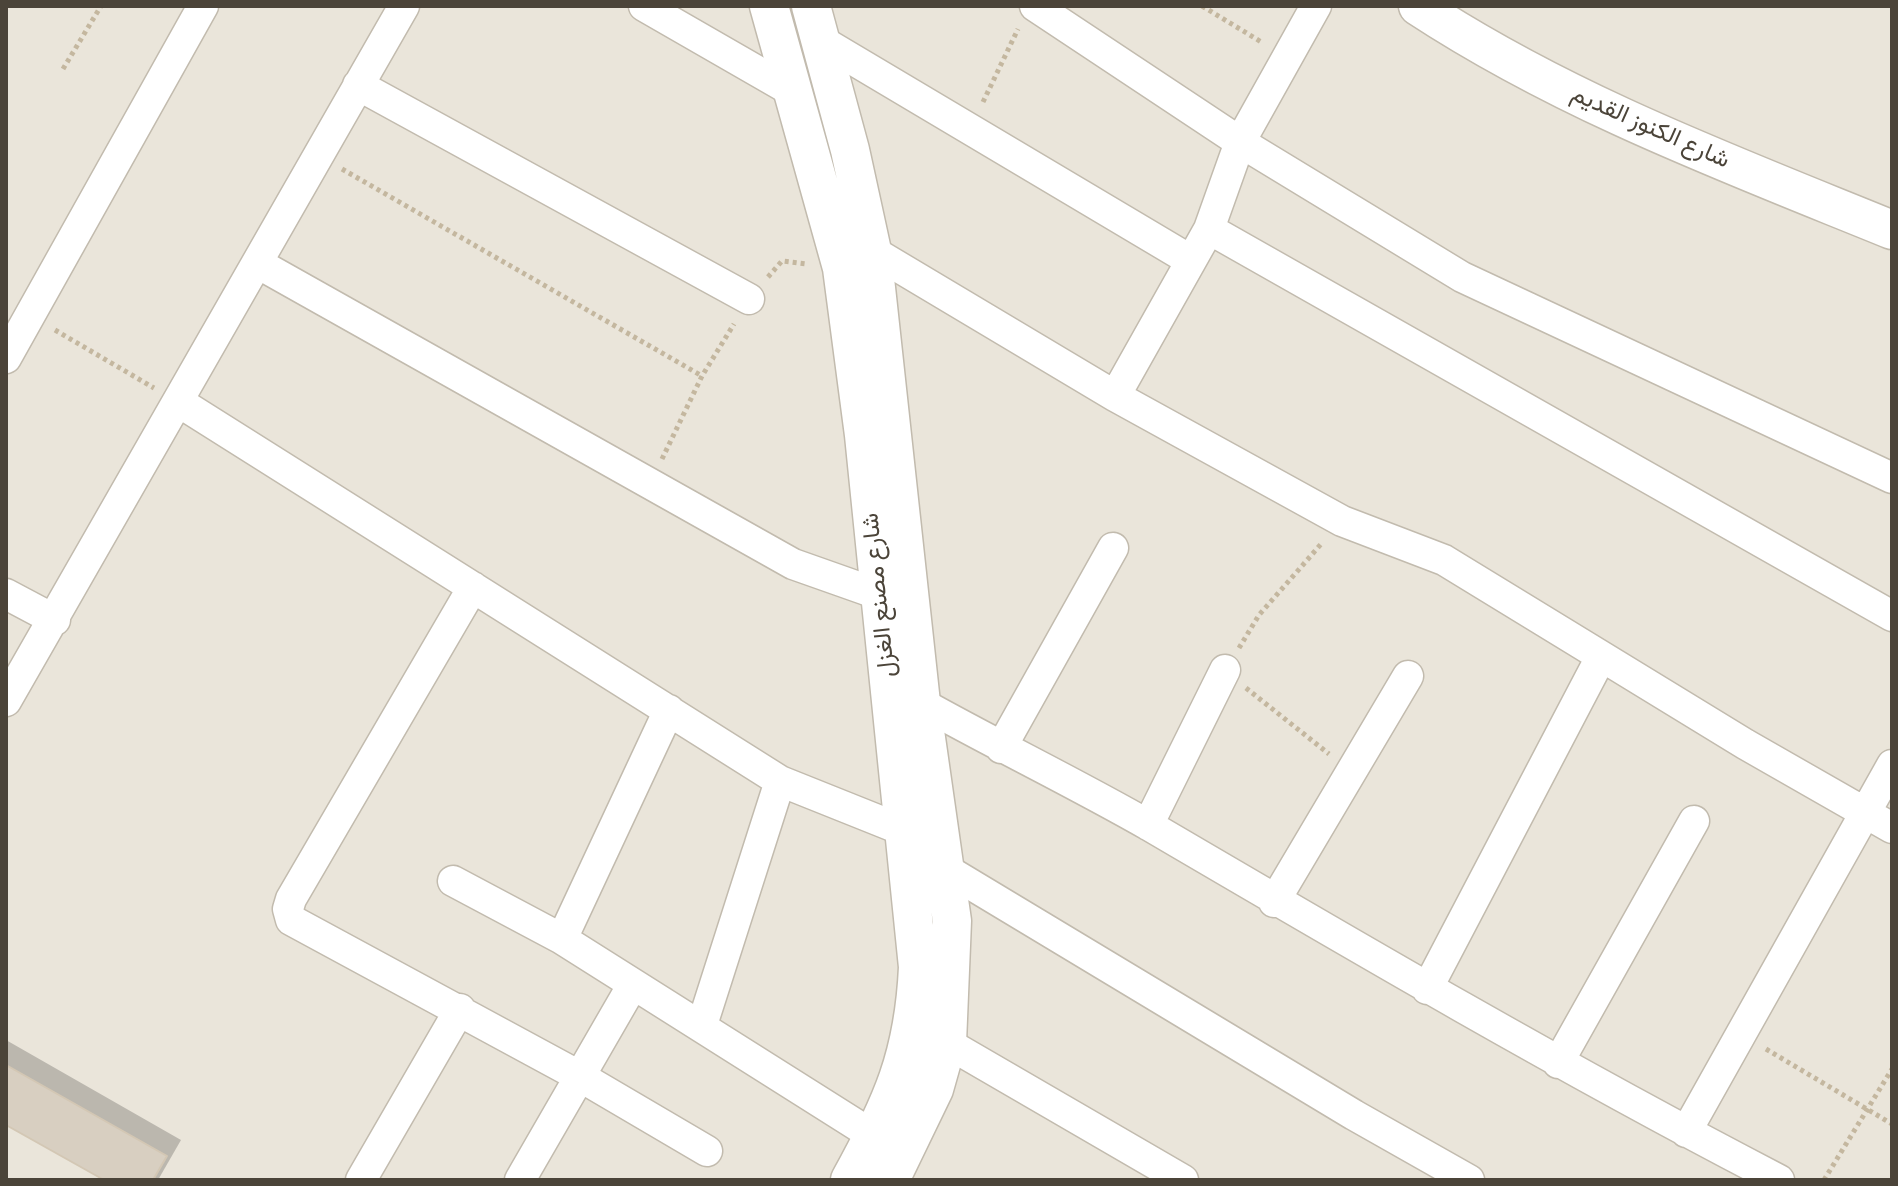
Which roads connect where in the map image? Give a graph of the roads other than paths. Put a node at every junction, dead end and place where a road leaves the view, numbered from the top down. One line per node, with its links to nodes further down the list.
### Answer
1 (203, 6): 18 (street)
2 (404, 6): 9 (street)
3 (644, 6): 10 (street)
4 (769, 6): 10 (street, شارع مصنع الغزل)
5 (1316, 6): 11 (street)
6 (1418, 6): 13 (street, شارع الكنوز القديم)
7 (1029, 13): 11 (street)
8 (816, 23): 14 (street, شارع مصنع الغزل); 15 (street)
9 (358, 85): 16 (street); 17 (street)
10 (797, 94): 14 (street, شارع مصنع الغزل)
11 (1240, 142): 12 (street); 21 (street)
12 (1209, 229): 15 (street); 26 (street)
13 (1892, 230)
14 (857, 259): 19 (street); 25 (street, شارع مصنع الغزل); 32 (street, شارع مصنع الغزل)
15 (1190, 260): 19 (street)
16 (259, 264): 20 (street); 25 (street)
17 (749, 299)
18 (6, 358)
19 (1115, 396): 28 (street)
20 (179, 402): 23 (street); 27 (street)
21 (1892, 478)
22 (1113, 548): 34 (street)
23 (473, 587): 33 (street); 47 (street)
24 (6, 594): 27 (street)
25 (878, 594): 40 (street, شارع مصنع الغزل)
26 (1892, 616)
27 (55, 620): 31 (street)
28 (1601, 657): 38 (street); 46 (street)
29 (1225, 670): 39 (street)
30 (1408, 676): 43 (street)
31 (6, 701)
32 (921, 703): 34 (street); 41 (street, شارع مصنع الغزل)
33 (669, 710): 36 (street); 44 (street)
34 (1001, 748): 39 (street)
35 (1892, 765): 38 (street)
36 (780, 781): 40 (street); 48 (street)
37 (1694, 821): 50 (street)
38 (1879, 821): 52 (street)
39 (1148, 825): 43 (street)
40 (905, 831): 53 (street, شارع مصنع الغزل)
41 (947, 870): 49 (street, شارع مصنع الغزل); 60 (street)
42 (453, 881): 44 (street)
43 (1274, 902): 46 (street)
44 (562, 939): 45 (street)
45 (632, 986): 48 (street); 51 (street)
46 (1427, 989): 50 (street)
47 (460, 1009): 51 (street); 56 (street)
48 (702, 1025): 53 (street)
49 (947, 1043): 55 (street, شارع مصنع الغزل); 59 (street)
50 (1558, 1063): 52 (street)
51 (581, 1077): 54 (street); 57 (street)
52 (1686, 1132): 61 (street)
53 (874, 1136): 58 (street, شارع مصنع الغزل)
54 (707, 1151)
55 (894, 1179)
56 (361, 1180)
57 (520, 1180)
58 (850, 1180)
59 (1183, 1180)
60 (1469, 1180)
61 (1779, 1180)

